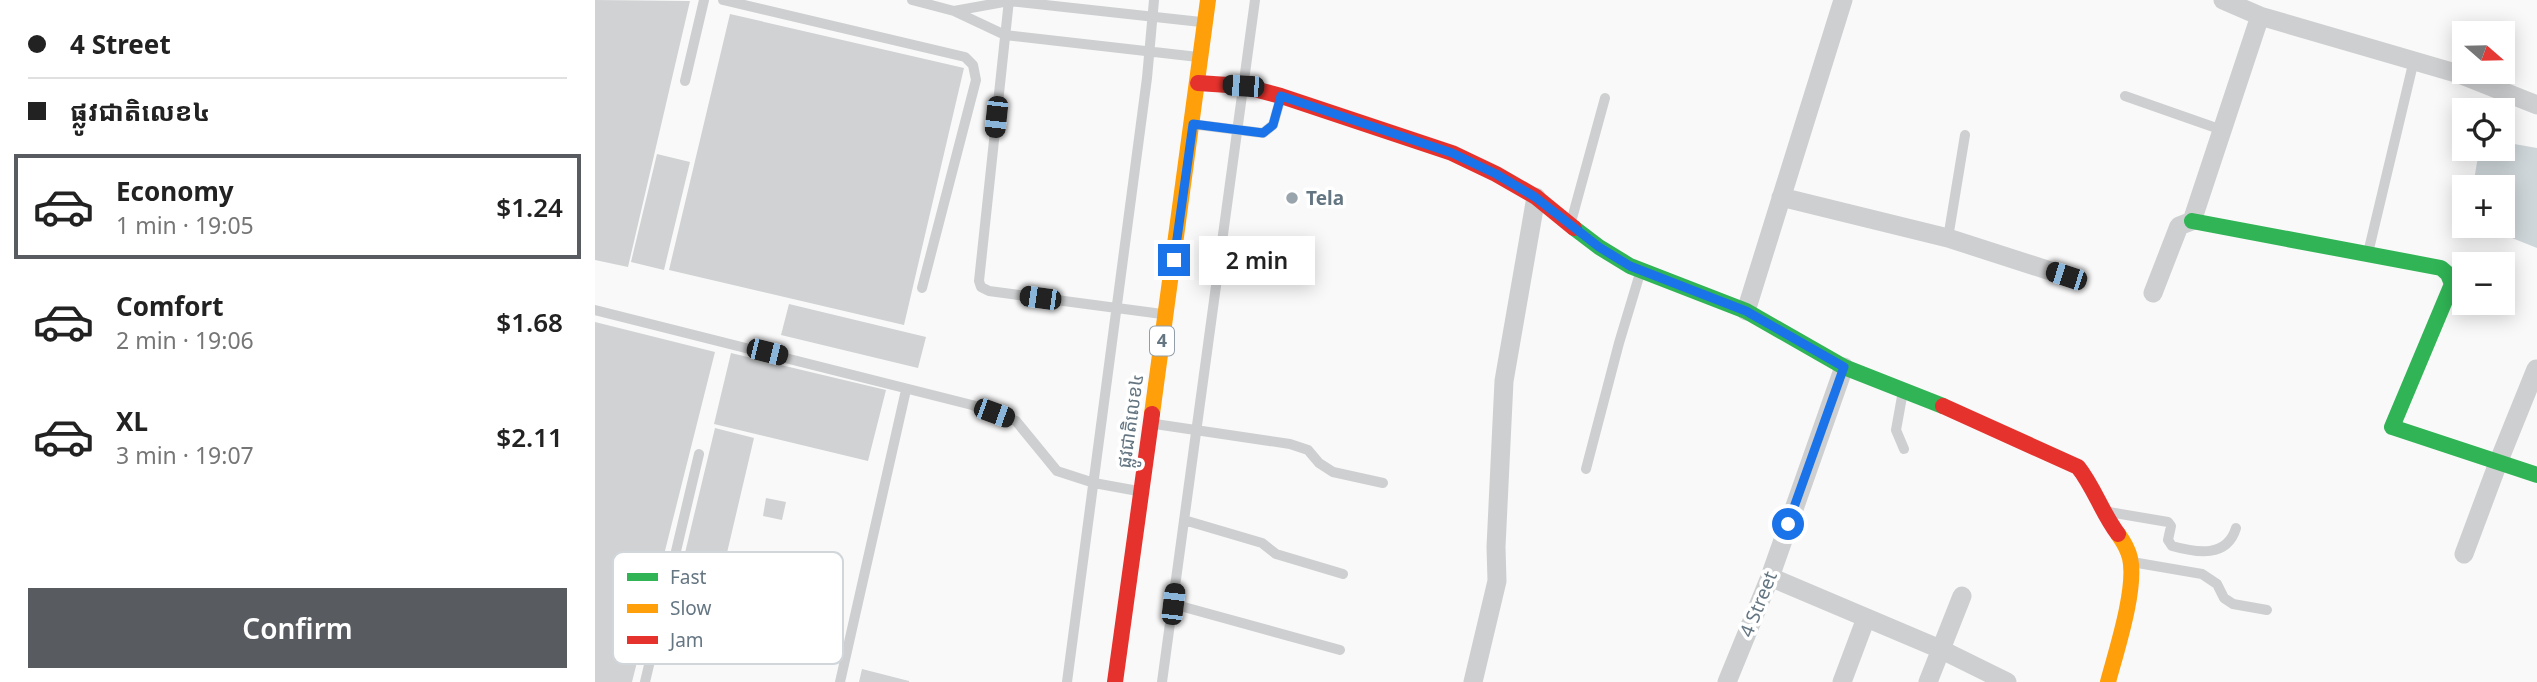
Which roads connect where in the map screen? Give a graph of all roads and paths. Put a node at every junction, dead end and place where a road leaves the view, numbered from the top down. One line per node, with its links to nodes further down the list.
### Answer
1 (704, 0): 18 (lane)
2 (723, 0): 37 (lane)
3 (912, 0): 10 (lane)
4 (1009, 0): 10 (lane); 12 (lane); 14 (lane)
5 (1154, 0): 12 (lane)
6 (1208, 0): 13 (main road, ផ្លូវជាតិលេខ៤ / 4)
7 (1255, 0): 20 (lane)
8 (1843, 0): 30 (street)
9 (2223, 0): 11 (street)
10 (954, 11): 14 (lane)
11 (2260, 16): 17 (street); 26 (street)
12 (1153, 17): 13 (lane); 15 (lane)
13 (1205, 22): 16 (main road, ផ្លូវជាតិលេខ៤ / 4)
14 (1005, 35): 15 (lane); 39 (lane)
15 (1149, 52): 16 (lane); 39 (lane)
16 (1201, 57): 19 (main road, ផ្លូវជាតិលេខ៤ / 4)
17 (2414, 60): 24 (street); 34 (lane)
18 (685, 81)
19 (1198, 83): 20 (main road); 25 (main road, ផ្លូវជាតិលេខ៤ / 4)
20 (1243, 86): 21 (main road); 27 (lane)
21 (1281, 96): 27 (lane); 29 (main road)
22 (2125, 96): 26 (lane)
23 (1605, 98): 32 (lane)
24 (2537, 105)
25 (1193, 124): 27 (lane); 42 (main road, ផ្លូវជាតិលេខ៤ / 4)
26 (2222, 130): 31 (street)
27 (1237, 131): 48 (lane)
28 (1965, 135): 33 (lane)
29 (1535, 197): 32 (main road); 77 (street)
30 (1781, 197): 33 (street); 41 (street)
31 (2192, 221): 34 (main road); 38 (street)
32 (1570, 225): 35 (main road)
33 (1948, 238): 36 (street)
34 (2368, 253): 51 (main road)
35 (1641, 270): 41 (main road); 52 (lane)
36 (2066, 276)
37 (922, 288)
38 (2153, 293)
39 (1117, 308): 42 (lane); 54 (lane)
40 (595, 310): 45 (lane)
41 (1746, 311): 43 (main road)
42 (1166, 314): 47 (main road, ផ្លូវជាតិលេខ៤ / 4)
43 (1844, 367): 46 (main road); 64 (street, 4 Street)
44 (2536, 369): 51 (street)
45 (906, 390): 54 (lane); 73 (lane)
46 (1903, 390): 49 (lane); 57 (main road)
47 (1151, 423): 48 (lane); 56 (main road, ផ្លូវជាតិលេខ៤ / 4)
48 (1198, 429): 55 (lane); 58 (lane)
49 (1904, 450)
50 (699, 454): 60 (lane)
51 (2498, 463): 53 (main road); 61 (street)
52 (1586, 469)
53 (2537, 475)
54 (1094, 483): 56 (lane); 74 (lane)
55 (1383, 483)
56 (1142, 491): 75 (main road, ផ្លូវជាតិលេខ៤ / 4)
57 (2101, 510): 59 (lane); 62 (main road)
58 (1184, 520): 63 (lane); 66 (lane)
59 (2236, 528)
60 (676, 552)
61 (2464, 554)
62 (2131, 562): 67 (lane); 82 (main road)
63 (1343, 574)
64 (1770, 577): 68 (street); 78 (street, 4 Street)
65 (1962, 596): 69 (street)
66 (1173, 604): 70 (lane); 76 (lane)
67 (2267, 610)
68 (1866, 618): 69 (street); 79 (street)
69 (1940, 649): 80 (street); 81 (street)
70 (1339, 650)
71 (649, 664): 72 (lane)
72 (645, 682)
73 (840, 682)
74 (1067, 682)
75 (1115, 682)
76 (1161, 682)
77 (1473, 682)
78 (1727, 682)
79 (1842, 682)
80 (1928, 682)
81 (2007, 682)
82 (2108, 682)

